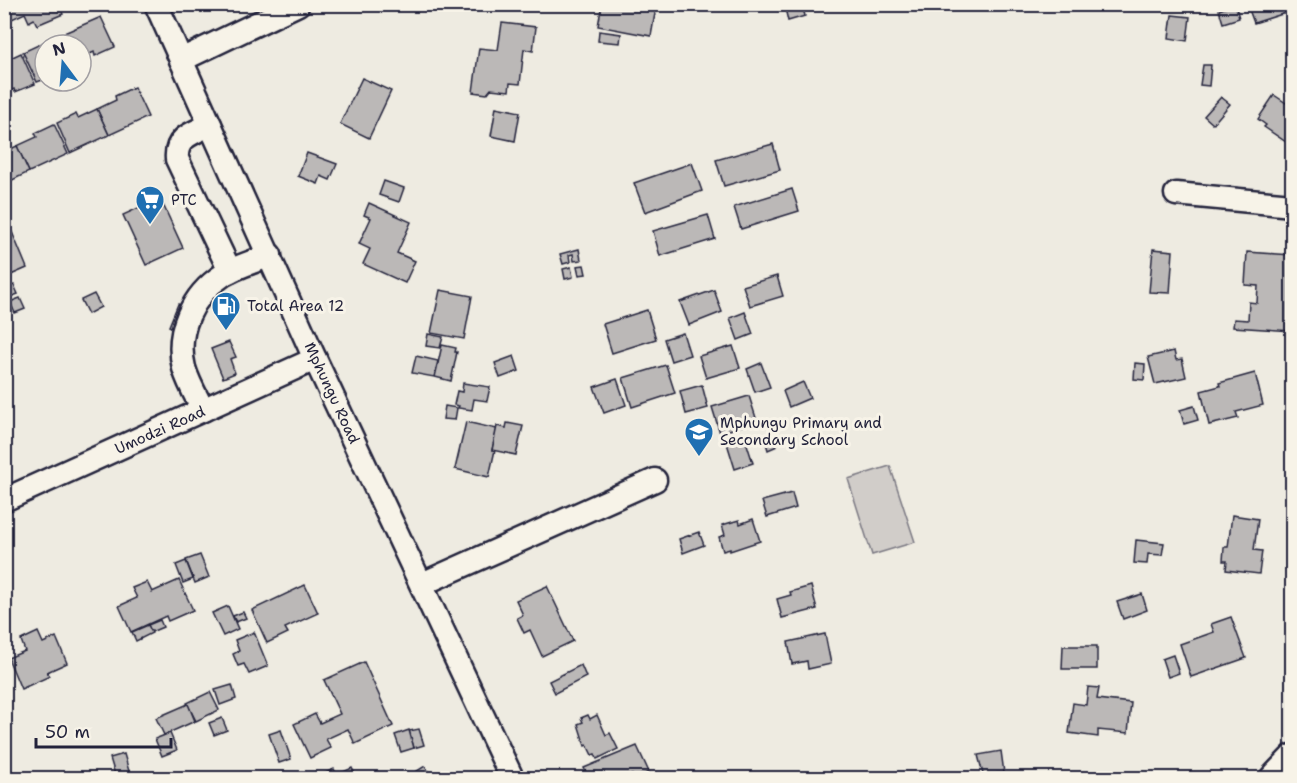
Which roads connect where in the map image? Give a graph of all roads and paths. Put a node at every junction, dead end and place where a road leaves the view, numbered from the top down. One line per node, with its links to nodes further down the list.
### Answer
1 (156, 4): 3 (street, Mphungu Road)
2 (298, 4): 3 (street)
3 (181, 60): 4 (street, Mphungu Road)
4 (210, 125): 7 (street, Mphungu Road); 8 (street)
5 (1176, 194): 6 (street)
6 (1293, 205)
7 (270, 255): 8 (street); 9 (street, Mphungu Road)
8 (230, 271): 10 (street)
9 (315, 359): 10 (street, Umodzi Road); 13 (street, Mphungu Road)
10 (203, 410): 12 (street, Umodzi Road)
11 (655, 480): 13 (street)
12 (4, 500)
13 (422, 585): 15 (street, Mphungu Road)
14 (1293, 756): 16 (street)
15 (512, 778)
16 (1271, 778)

